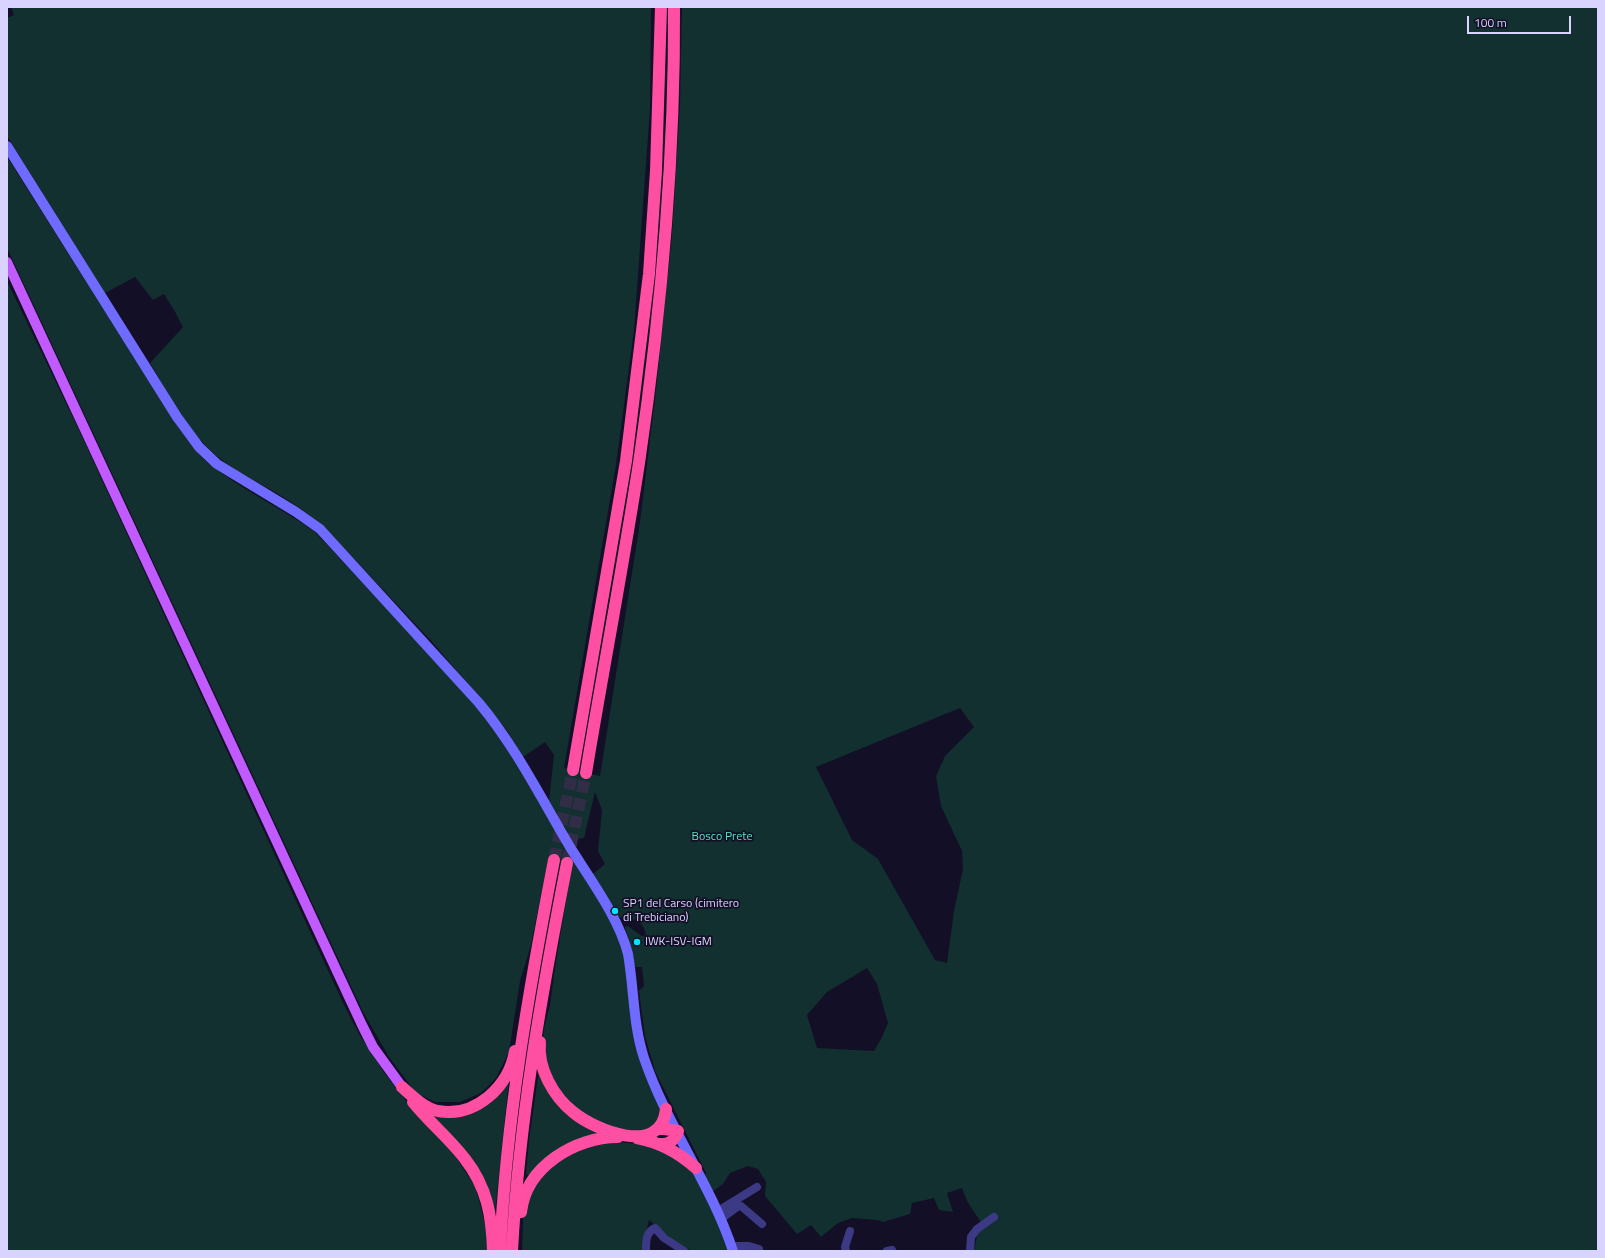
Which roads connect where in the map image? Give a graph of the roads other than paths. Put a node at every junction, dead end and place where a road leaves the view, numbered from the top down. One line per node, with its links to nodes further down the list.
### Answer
1 (661, 7): 5 (highway)
2 (674, 7): 6 (highway)
3 (7, 146): 12 (main road)
4 (7, 262): 11 (main road)
5 (574, 770)
6 (586, 773)
7 (554, 860): 9 (highway)
8 (567, 863): 10 (highway)
9 (538, 946): 11 (highway); 26 (highway)
10 (551, 948): 15 (highway); 27 (highway)
11 (402, 1087): 25 (highway)
12 (666, 1109): 13 (highway); 14 (main road)
13 (658, 1129): 14 (highway); 15 (highway)
14 (678, 1131): 16 (highway); 17 (main road)
15 (629, 1137): 16 (highway); 28 (highway)
16 (660, 1144): 17 (highway)
17 (696, 1168): 19 (main road)
18 (757, 1187): 19 (street)
19 (720, 1215): 21 (street); 23 (main road)
20 (994, 1217): 32 (street)
21 (762, 1224)
22 (850, 1230): 31 (street)
23 (732, 1248): 24 (street)
24 (759, 1249)
25 (492, 1251)
26 (500, 1251)
27 (512, 1251)
28 (517, 1251)
29 (646, 1251): 30 (street)
30 (684, 1251)
31 (846, 1251)
32 (970, 1251)

